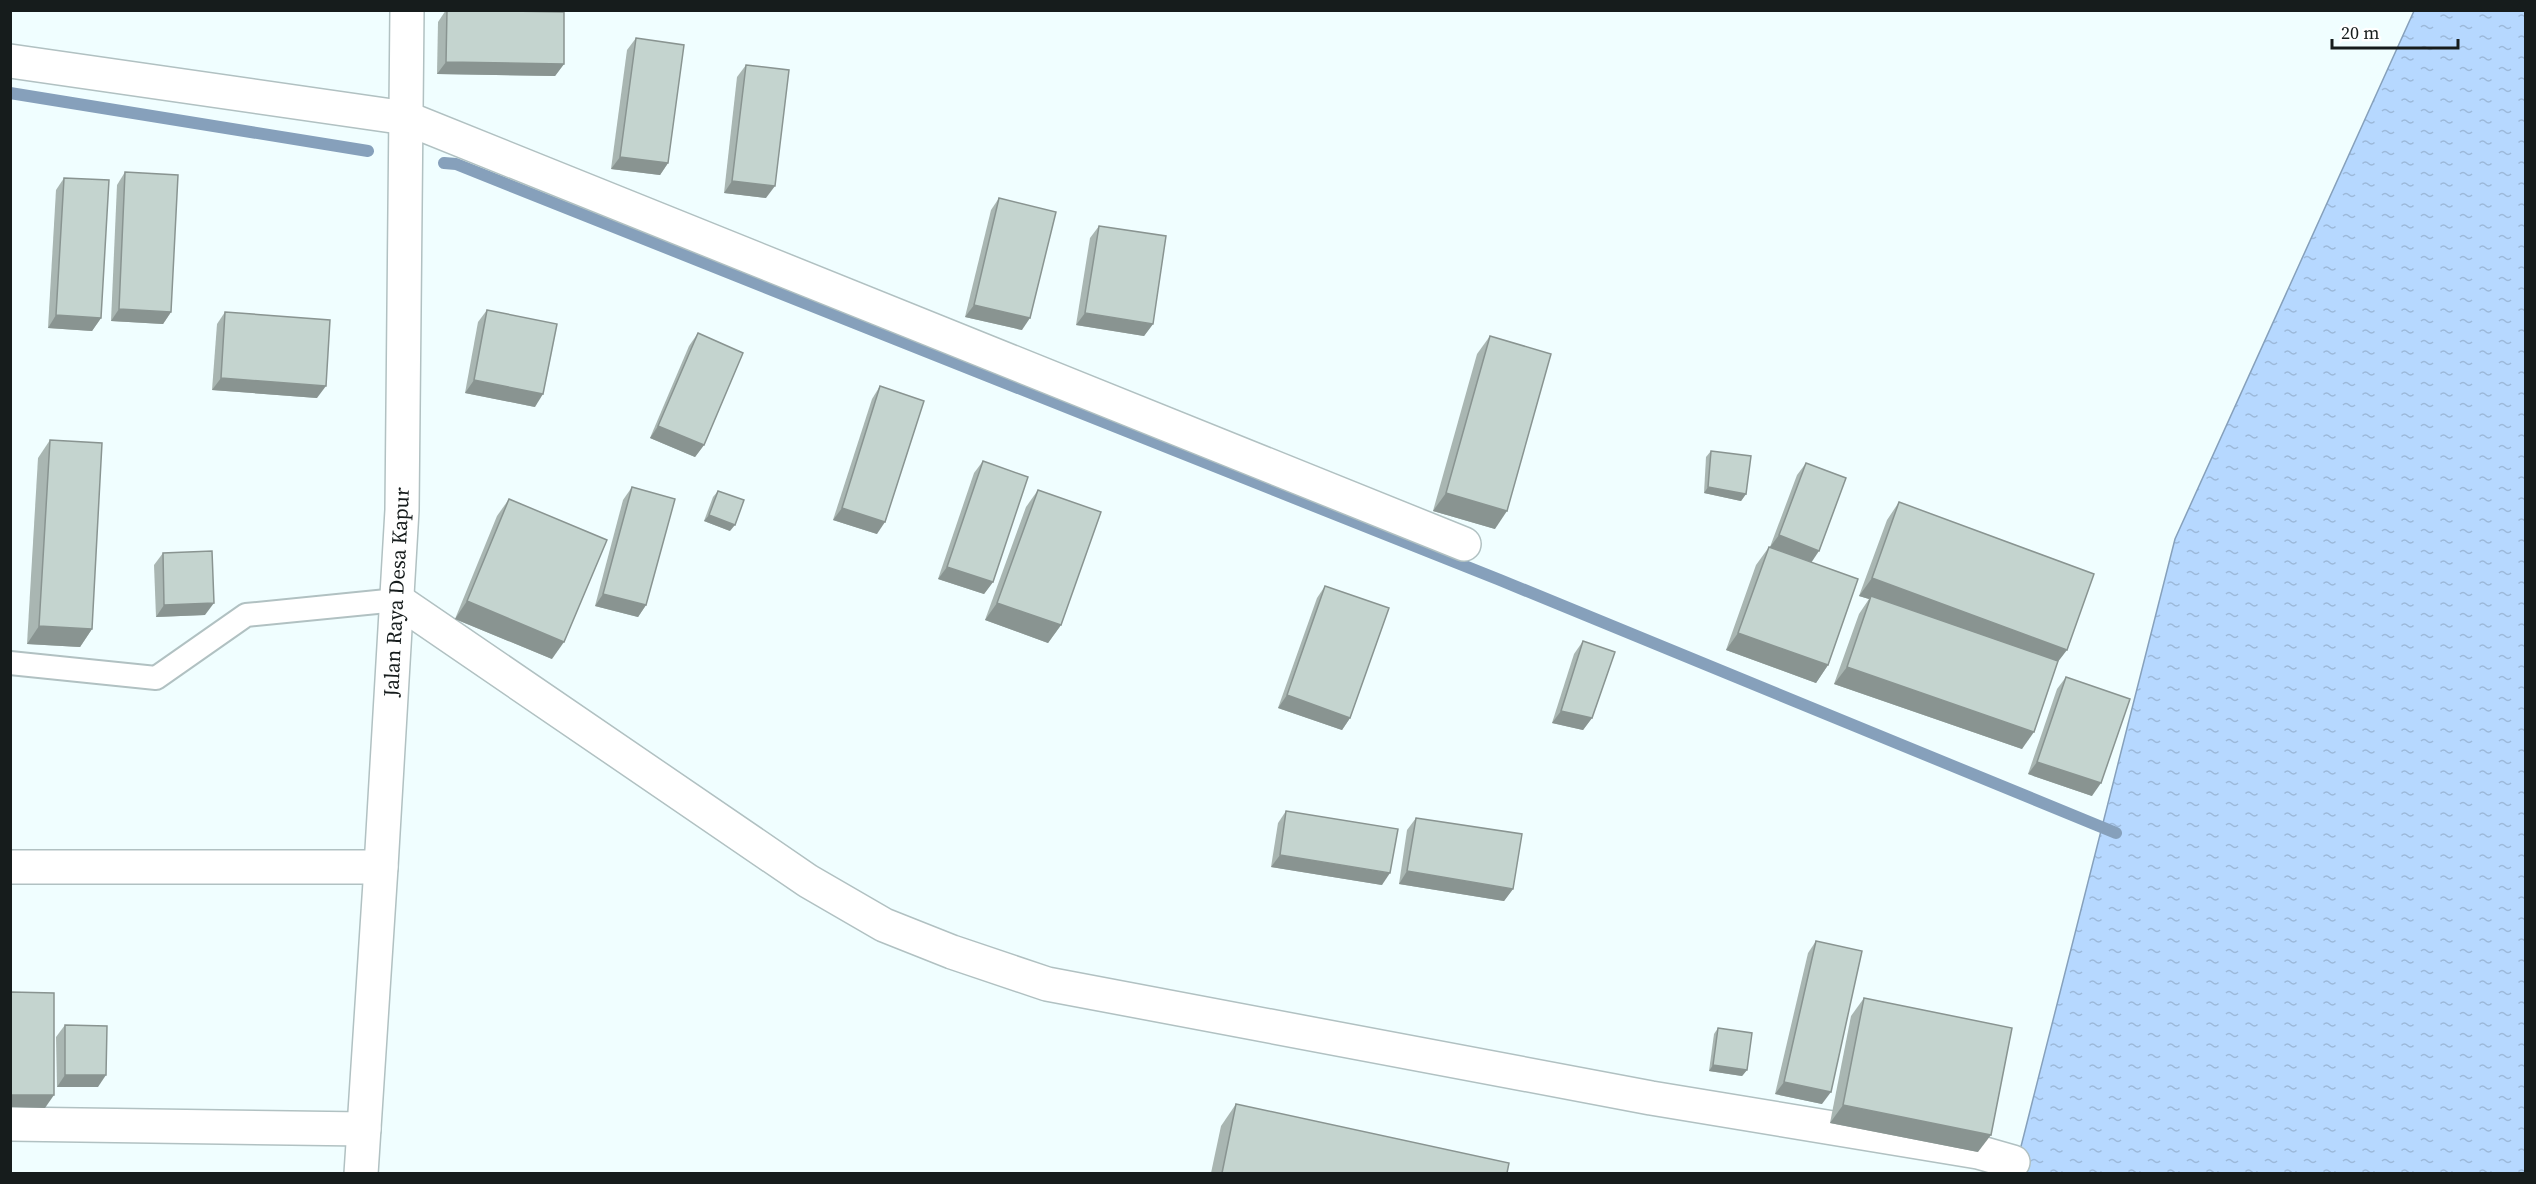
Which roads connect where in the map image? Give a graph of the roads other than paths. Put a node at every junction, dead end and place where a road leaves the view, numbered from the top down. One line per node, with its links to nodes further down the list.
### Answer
1 (406, 10): 3 (street, Jalan Raya Desa Kapur)
2 (10, 61): 3 (street)
3 (406, 118): 4 (street); 5 (street, Jalan Raya Desa Kapur)
4 (1464, 544)
5 (397, 600): 6 (lane); 8 (street, Jalan Raya Desa Kapur); 11 (street)
6 (10, 663)
7 (10, 867): 8 (street)
8 (381, 867): 10 (street, Jalan Raya Desa Kapur)
9 (10, 1124): 10 (street)
10 (364, 1129): 12 (street, Jalan Raya Desa Kapur)
11 (2013, 1162)
12 (361, 1173)

